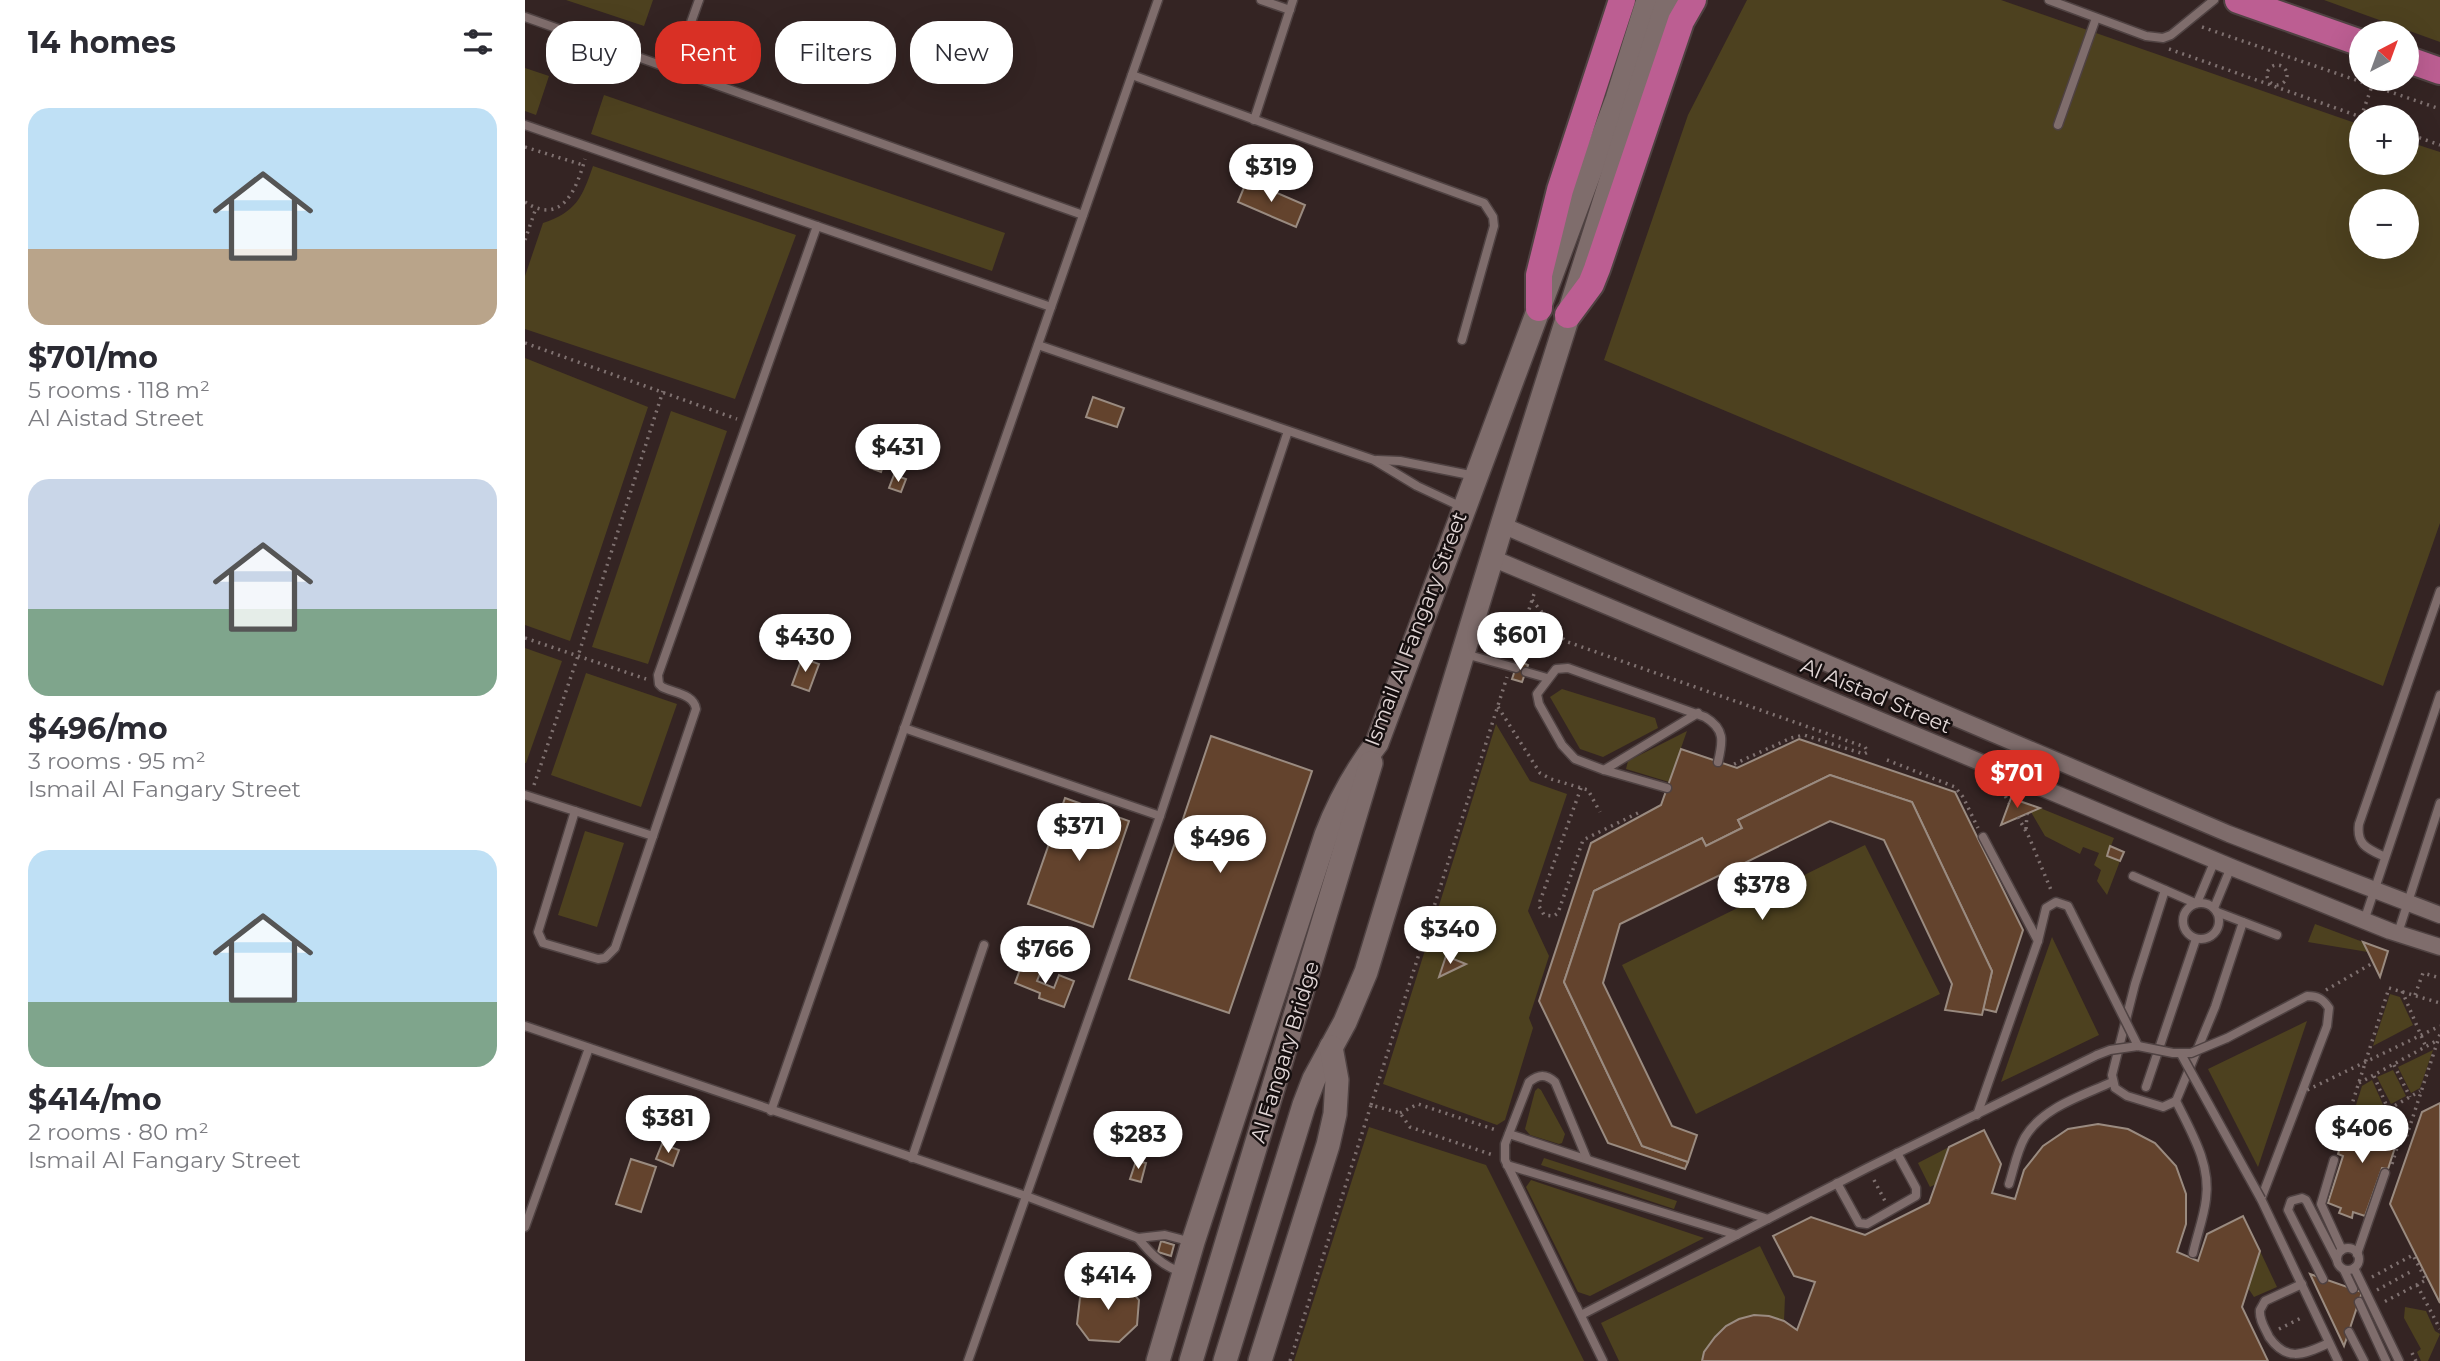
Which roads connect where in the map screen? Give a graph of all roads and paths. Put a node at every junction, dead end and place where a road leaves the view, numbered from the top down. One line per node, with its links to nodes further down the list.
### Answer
1 (698, 0): 14 (lane)
2 (1158, 0): 23 (lane)
3 (1261, 0): 11 (lane)
4 (1293, 0): 11 (lane)
5 (1622, 0): 45 (highway)
6 (1648, 0): 28 (main road)
7 (2049, 0): 13 (lane)
8 (2214, 0): 15 (lane)
9 (2238, 0): 17 (highway)
10 (1682, 5): 28 (main road); 46 (highway)
11 (1290, 10): 31 (lane)
12 (525, 18): 19 (lane)
13 (2096, 18): 16 (lane); 33 (lane)
14 (691, 21)
15 (2187, 21): 16 (lane); 18 (path)
16 (2153, 38): 26 (path)
17 (2349, 39)
18 (2284, 55): 21 (path); 24 (path)
19 (655, 63)
20 (2419, 64): 22 (highway)
21 (2280, 66): 26 (path); 26 (path)
22 (2440, 71)
23 (1132, 75): 31 (lane); 41 (lane)
24 (2349, 78)
25 (713, 84): 41 (lane)
26 (2273, 86): 30 (path)
27 (2387, 91): 29 (path)
28 (1626, 102): 45 (main road, Ismail Al Fangary Street); 46 (main road, Ismail Al Fangary Street)
29 (2440, 109)
30 (2349, 113)
31 (1254, 120): 47 (lane)
32 (525, 125): 36 (lane)
33 (2058, 125)
34 (2419, 138): 35 (path)
35 (2440, 145)
36 (589, 146): 38 (path); 42 (lane)
37 (525, 148): 38 (path)
38 (583, 165): 40 (path)
39 (525, 202): 40 (path)
40 (536, 208): 43 (path)
41 (1083, 215): 44 (lane)
42 (817, 226): 44 (lane); 51 (lane)
43 (525, 240)
44 (1051, 307): 49 (lane)
45 (1539, 308): 54 (main road, Ismail Al Fangary Street)
46 (1567, 315): 56 (main road, Ismail Al Fangary Street)
47 (1462, 340)
48 (525, 343): 50 (path)
49 (1038, 345): 52 (lane); 71 (lane)
50 (663, 391): 51 (path); 63 (path)
51 (748, 423): 67 (lane)
52 (1288, 431): 53 (lane); 85 (lane)
53 (1374, 460): 54 (lane); 55 (lane)
54 (1475, 476): 55 (main road, Ismail Al Fangary Street)
55 (1463, 508): 72 (main road, Ismail Al Fangary Street)
56 (1502, 525): 57 (main road, Ismail Al Fangary Street); 96 (street, Al Aistad Street)
57 (1492, 558): 58 (street, Al Aistad Street); 62 (main road, Ismail Al Fangary Street)
58 (1539, 578): 60 (path); 91 (street, Al Aistad Street)
59 (2440, 591): 90 (lane)
60 (1532, 600): 64 (path); 75 (path)
61 (525, 638): 63 (path)
62 (1465, 654): 64 (lane); 119 (main road, Ismail Al Fangary Street)
63 (578, 656): 67 (path); 79 (path)
64 (1513, 668): 69 (path)
65 (1526, 672): 66 (lane)
66 (1547, 678): 70 (lane); 76 (lane)
67 (659, 684): 88 (lane)
68 (2440, 695): 90 (lane)
69 (1498, 707): 77 (path); 133 (path)
70 (1698, 713): 74 (lane); 76 (lane)
71 (905, 728): 85 (lane); 136 (lane)
72 (1377, 743): 160 (main road, Ismail Al Fangary Street); 184 (main road, Al Fangary Bridge)
73 (1887, 760): 89 (path)
74 (1718, 762)
75 (1730, 766)
76 (1604, 770): 78 (lane)
77 (1581, 788): 82 (path); 83 (path)
78 (1667, 788)
79 (527, 796): 81 (lane)
80 (2440, 803): 98 (lane)
81 (575, 811): 88 (lane); 88 (lane)
82 (1600, 812)
83 (1638, 813)
84 (2027, 814): 87 (path)
85 (1160, 816): 153 (lane)
86 (2018, 817): 87 (path)
87 (2026, 830): 94 (path)
88 (653, 836)
89 (1983, 837): 106 (lane)
90 (2385, 857): 96 (lane)
91 (2215, 860): 92 (street, Al Aistad Street); 97 (lane)
92 (2231, 867): 99 (lane); 101 (street, Al Aistad Street)
93 (2133, 876): 95 (lane)
94 (2050, 888)
95 (2165, 890): 97 (lane); 126 (lane)
96 (2373, 890): 98 (street, Al Aistad Street); 101 (lane)
97 (2196, 903): 99 (lane); 105 (lane)
98 (2406, 903): 100 (street, Al Aistad Street); 103 (lane)
99 (2216, 910): 102 (lane); 105 (lane)
100 (2440, 915)
101 (2364, 920): 103 (street, Al Aistad Street)
102 (2243, 922): 104 (lane); 132 (lane)
103 (2398, 933): 108 (street, Al Aistad Street)
104 (2277, 935)
105 (2196, 939): 128 (lane)
106 (2038, 941): 120 (lane, bridge); 138 (lane)
107 (984, 945): 145 (lane)
108 (2440, 947)
109 (2373, 963): 111 (path)
110 (2440, 978): 113 (path)
111 (2321, 992)
112 (2402, 992): 113 (path); 121 (path); 127 (path)
113 (2415, 995): 114 (path)
114 (2440, 1003)
115 (525, 1026): 122 (lane)
116 (2440, 1026): 130 (path, bridge)
117 (2440, 1034): 118 (path)
118 (2438, 1040): 121 (path); 129 (path)
119 (1331, 1046): 185 (main road, Al Fangary Bridge); 186 (main road)
120 (2138, 1046): 123 (lane, bridge); 138 (lane, bridge)
121 (2426, 1047): 124 (path)
122 (589, 1048): 136 (lane); 157 (lane)
123 (2181, 1054): 130 (lane, bridge); 154 (lane, bridge)
124 (2393, 1065): 125 (path); 131 (path)
125 (2374, 1076): 127 (path); 135 (path)
126 (2112, 1082): 132 (lane); 152 (lane)
127 (2357, 1084): 134 (path)
128 (2146, 1087)
129 (2421, 1090): 131 (path); 140 (path)
130 (2301, 1093): 154 (lane)
131 (2410, 1097): 135 (path)
132 (2176, 1101): 162 (lane)
133 (1371, 1105): 137 (path); 187 (path)
134 (2350, 1107): 139 (path); 147 (path)
135 (2389, 1109): 139 (path)
136 (771, 1111): 145 (lane)
137 (1400, 1113): 141 (path); 143 (path)
138 (1977, 1115): 144 (lane)
139 (2393, 1121): 140 (path)
140 (2410, 1126): 150 (path)
141 (1496, 1130)
142 (1509, 1134): 146 (lane); 146 (lane); 148 (lane)
143 (1488, 1153)
144 (1897, 1153): 149 (lane); 155 (lane)
145 (912, 1158): 153 (lane)
146 (1587, 1159): 156 (lane)
147 (2334, 1160): 161 (lane)
148 (1507, 1165): 158 (lane); 177 (lane)
149 (1867, 1168): 151 (lane); 155 (path)
150 (2385, 1173): 163 (lane)
151 (1837, 1183): 155 (lane); 156 (lane)
152 (2009, 1184)
153 (1026, 1196): 159 (lane); 182 (lane)
154 (2261, 1199): 170 (lane)
155 (1891, 1212)
156 (1768, 1219): 158 (lane)
157 (525, 1227)
158 (1737, 1235): 177 (lane)
159 (1138, 1238): 160 (lane); 168 (lane)
160 (1193, 1242): 168 (main road, Ismail Al Fangary Street)
161 (2342, 1250): 163 (lane); 164 (lane)
162 (2193, 1253)
163 (2357, 1254): 165 (lane)
164 (2337, 1260): 165 (lane); 169 (lane)
165 (2349, 1269): 172 (lane); 174 (lane)
166 (2386, 1270): 171 (path)
167 (2412, 1271): 174 (path)
168 (1184, 1272): 183 (main road, Ismail Al Fangary Street)
169 (2323, 1279)
170 (2302, 1284): 176 (lane); 180 (lane)
171 (2417, 1285): 173 (path); 178 (path)
172 (2353, 1289)
173 (2400, 1294)
174 (2367, 1295): 192 (lane)
175 (2359, 1302): 191 (lane)
176 (2314, 1311): 180 (path); 181 (lane)
177 (1581, 1315): 188 (lane)
178 (2440, 1329)
179 (2349, 1332): 190 (lane)
180 (2268, 1335): 181 (lane)
181 (2329, 1343): 189 (lane)
182 (968, 1361)
183 (1158, 1361)
184 (1191, 1361)
185 (1225, 1361)
186 (1260, 1361)
187 (1290, 1361)
188 (1602, 1361)
189 (2338, 1361)
190 (2364, 1361)
191 (2386, 1361)
192 (2399, 1361)

